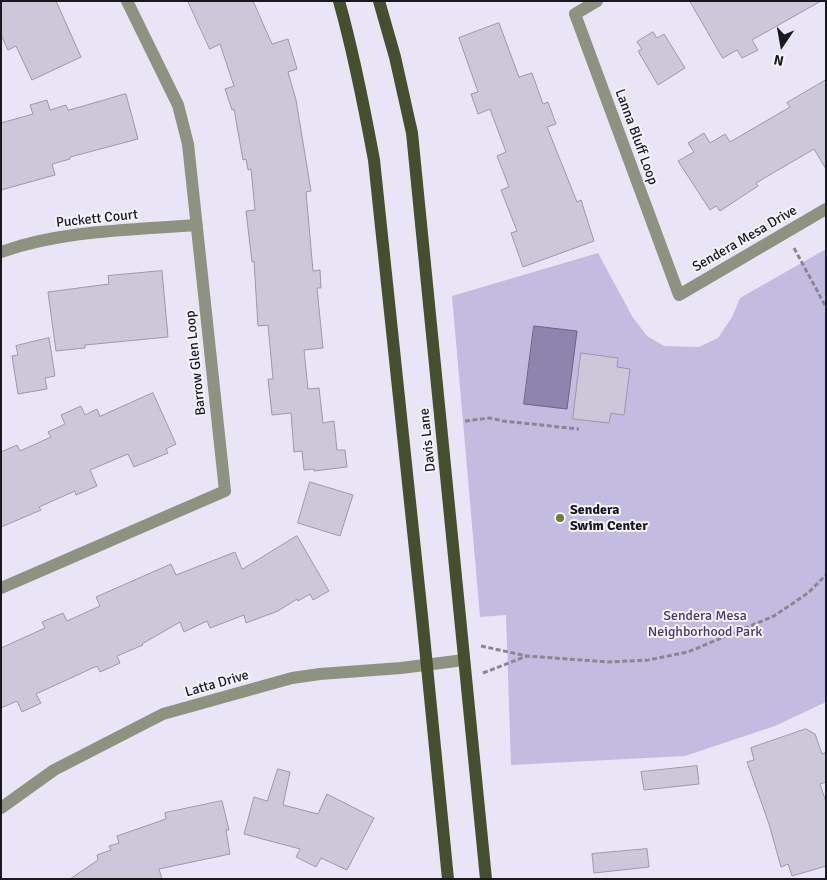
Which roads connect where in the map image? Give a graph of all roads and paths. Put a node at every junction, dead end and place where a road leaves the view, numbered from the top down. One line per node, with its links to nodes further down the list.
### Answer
1 (127, 1): 6 (street, Barrow Glen Loop)
2 (339, 1): 18 (main road, Davis Lane)
3 (379, 1): 17 (main road, Davis Lane)
4 (597, 1): 9 (street, Lanna Bluff Loop)
5 (826, 210): 9 (street, Sendera Mesa Drive)
6 (197, 225): 8 (street, Puckett Court); 14 (street, Barrow Glen Loop)
7 (794, 248): 10 (path)
8 (1, 252)
9 (679, 295)
10 (826, 307)
11 (465, 421): 12 (path)
12 (579, 429)
13 (826, 575): 16 (path)
14 (1, 588)
15 (477, 645): 16 (path)
16 (527, 656): 19 (path)
17 (464, 660): 18 (street, Latta Drive); 22 (main road, Davis Lane)
18 (427, 665): 20 (street, Latta Drive); 21 (main road, Davis Lane)
19 (481, 674)
20 (1, 808)
21 (448, 879)
22 (486, 879)

